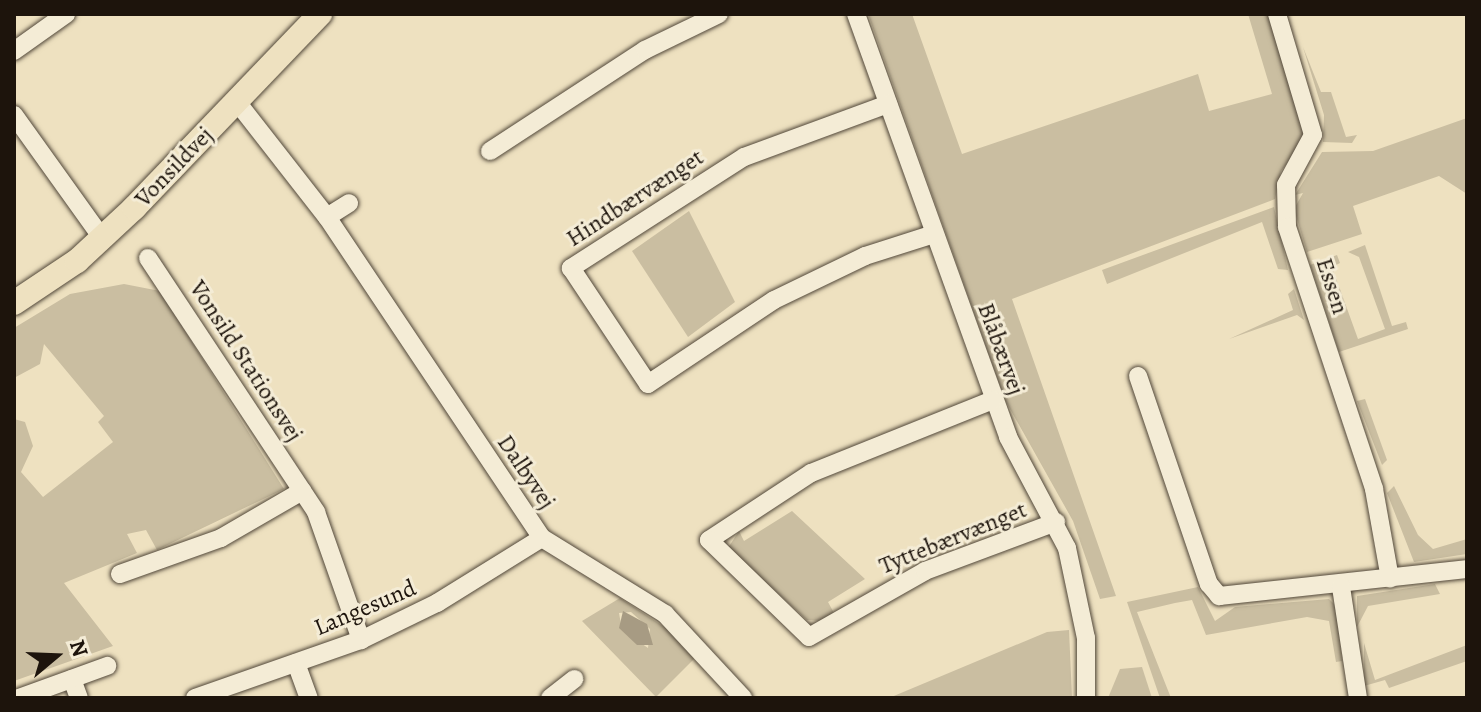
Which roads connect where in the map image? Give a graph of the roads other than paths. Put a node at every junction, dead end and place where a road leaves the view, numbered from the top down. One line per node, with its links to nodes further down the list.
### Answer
1 (66, 14): 6 (street)
2 (320, 14): 7 (main road, Vonsildvej)
3 (719, 14): 10 (street)
4 (856, 14): 8 (street, Blåbærvej)
5 (1277, 14): 24 (street, Essen)
6 (14, 51)
7 (237, 102): 12 (street, Dalbyvej); 14 (main road, Vonsildvej)
8 (888, 104): 13 (street, Blåbærvej); 13 (street, Hindbærvænget)
9 (14, 115): 14 (street)
10 (490, 151)
11 (349, 203): 12 (street)
12 (327, 217): 21 (street, Dalbyvej)
13 (934, 234): 18 (street, Blåbærvej)
14 (102, 238): 16 (main road, Vonsildvej)
15 (148, 258): 19 (street, Vonsild Stationsvej)
16 (14, 303)
17 (1138, 376): 25 (street)
18 (993, 400): 20 (street, Blåbærvej); 20 (street, Tyttebærvænget)
19 (302, 491): 23 (street); 26 (street, Vonsild Stationsvej)
20 (1056, 522): 37 (street, Blåbærvej)
21 (542, 538): 26 (street, Langesund); 31 (street, Dalbyvej)
22 (1467, 569): 24 (street)
23 (120, 574)
24 (1390, 579): 25 (street)
25 (1341, 587): 38 (street)
26 (361, 640): 27 (street, Langesund)
27 (296, 663): 34 (street, Langesund); 35 (street)
28 (107, 666): 29 (street)
29 (72, 679): 32 (street); 33 (street)
30 (574, 679): 36 (street)
31 (738, 696)
32 (19, 698)
33 (79, 698)
34 (195, 698)
35 (309, 698)
36 (550, 698)
37 (1086, 698)
38 (1358, 698)

